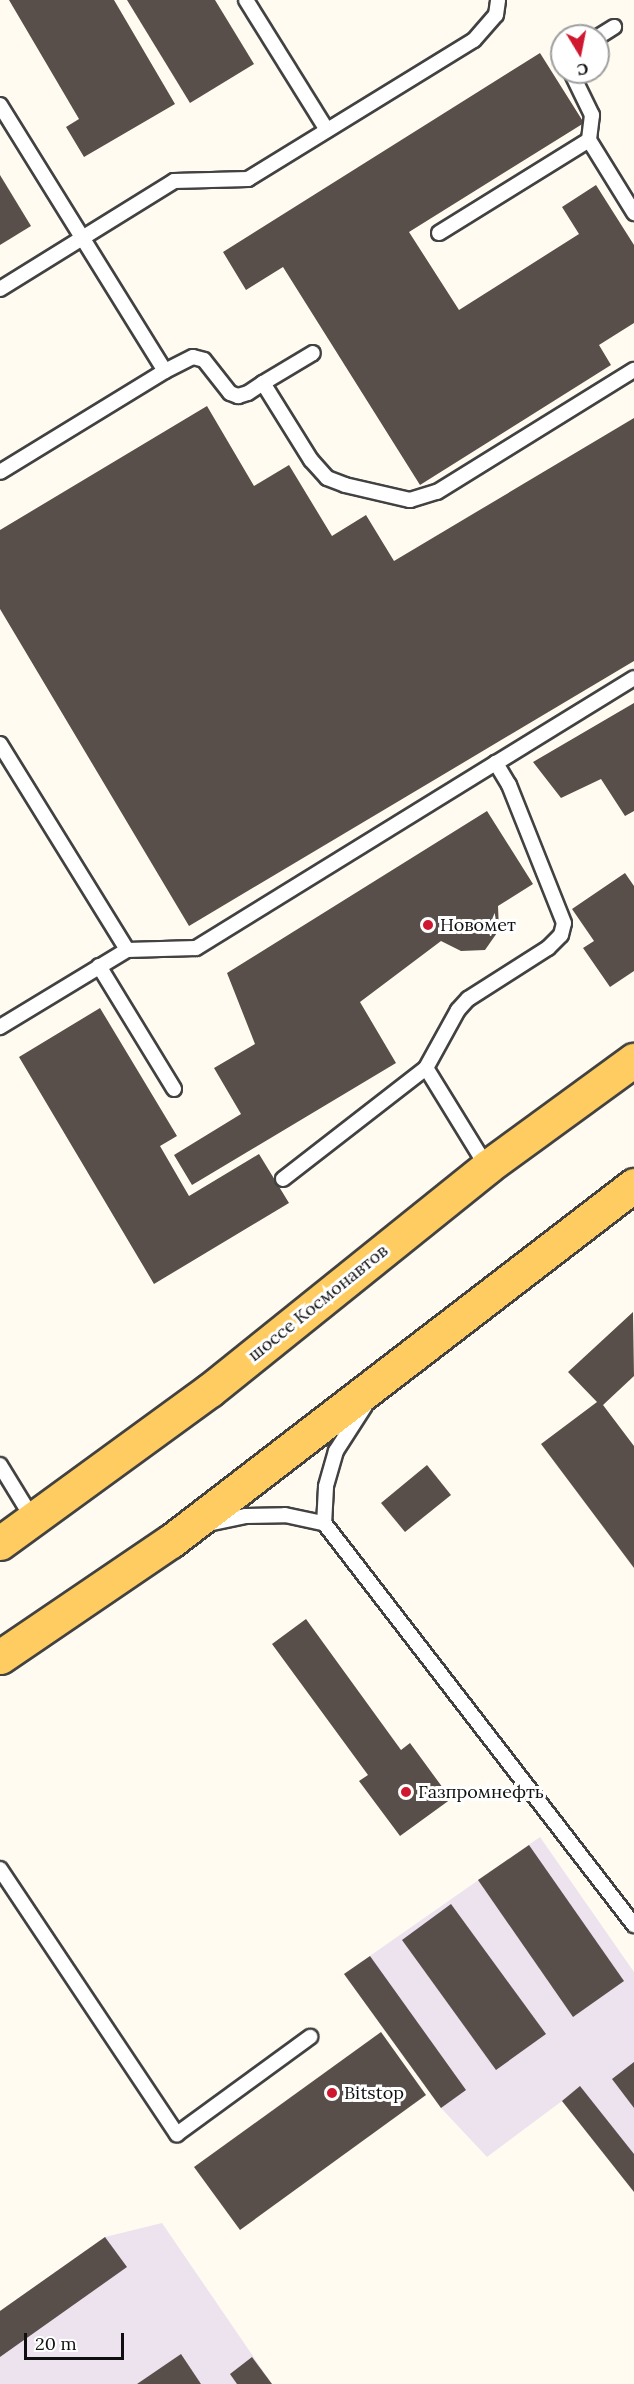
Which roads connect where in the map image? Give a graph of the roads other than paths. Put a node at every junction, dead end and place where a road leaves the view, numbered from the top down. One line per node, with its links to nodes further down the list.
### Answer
1 (246, 0): 7 (lane)
2 (498, 0): 7 (lane)
3 (614, 27): 4 (lane)
4 (610, 30)
5 (577, 84): 8 (lane)
6 (0, 105): 11 (lane)
7 (327, 130): 11 (lane)
8 (589, 140): 9 (lane); 10 (lane)
9 (634, 213)
10 (439, 233)
11 (82, 238): 12 (lane); 15 (lane)
12 (0, 290)
13 (313, 353): 16 (lane)
14 (634, 370): 16 (lane)
15 (165, 371): 16 (lane); 17 (lane)
16 (263, 383)
17 (0, 472)
18 (634, 678): 20 (lane)
19 (0, 744): 21 (lane)
20 (496, 763): 21 (lane); 25 (lane)
21 (127, 950): 22 (lane)
22 (99, 966): 23 (lane); 26 (lane)
23 (0, 1028)
24 (634, 1060): 27 (main road, шоссе Космонавтов)
25 (426, 1068): 27 (lane); 28 (lane)
26 (174, 1089)
27 (487, 1167): 32 (main road, шоссе Космонавтов)
28 (283, 1179)
29 (634, 1185): 30 (main road)
30 (390, 1372): 33 (lane); 34 (main road)
31 (0, 1466): 32 (lane)
32 (33, 1519): 35 (main road, шоссе Космонавтов)
33 (324, 1523): 34 (lane); 38 (lane)
34 (171, 1541): 36 (main road)
35 (0, 1542)
36 (0, 1657)
37 (0, 1869): 39 (lane)
38 (634, 1925)
39 (310, 2037)

